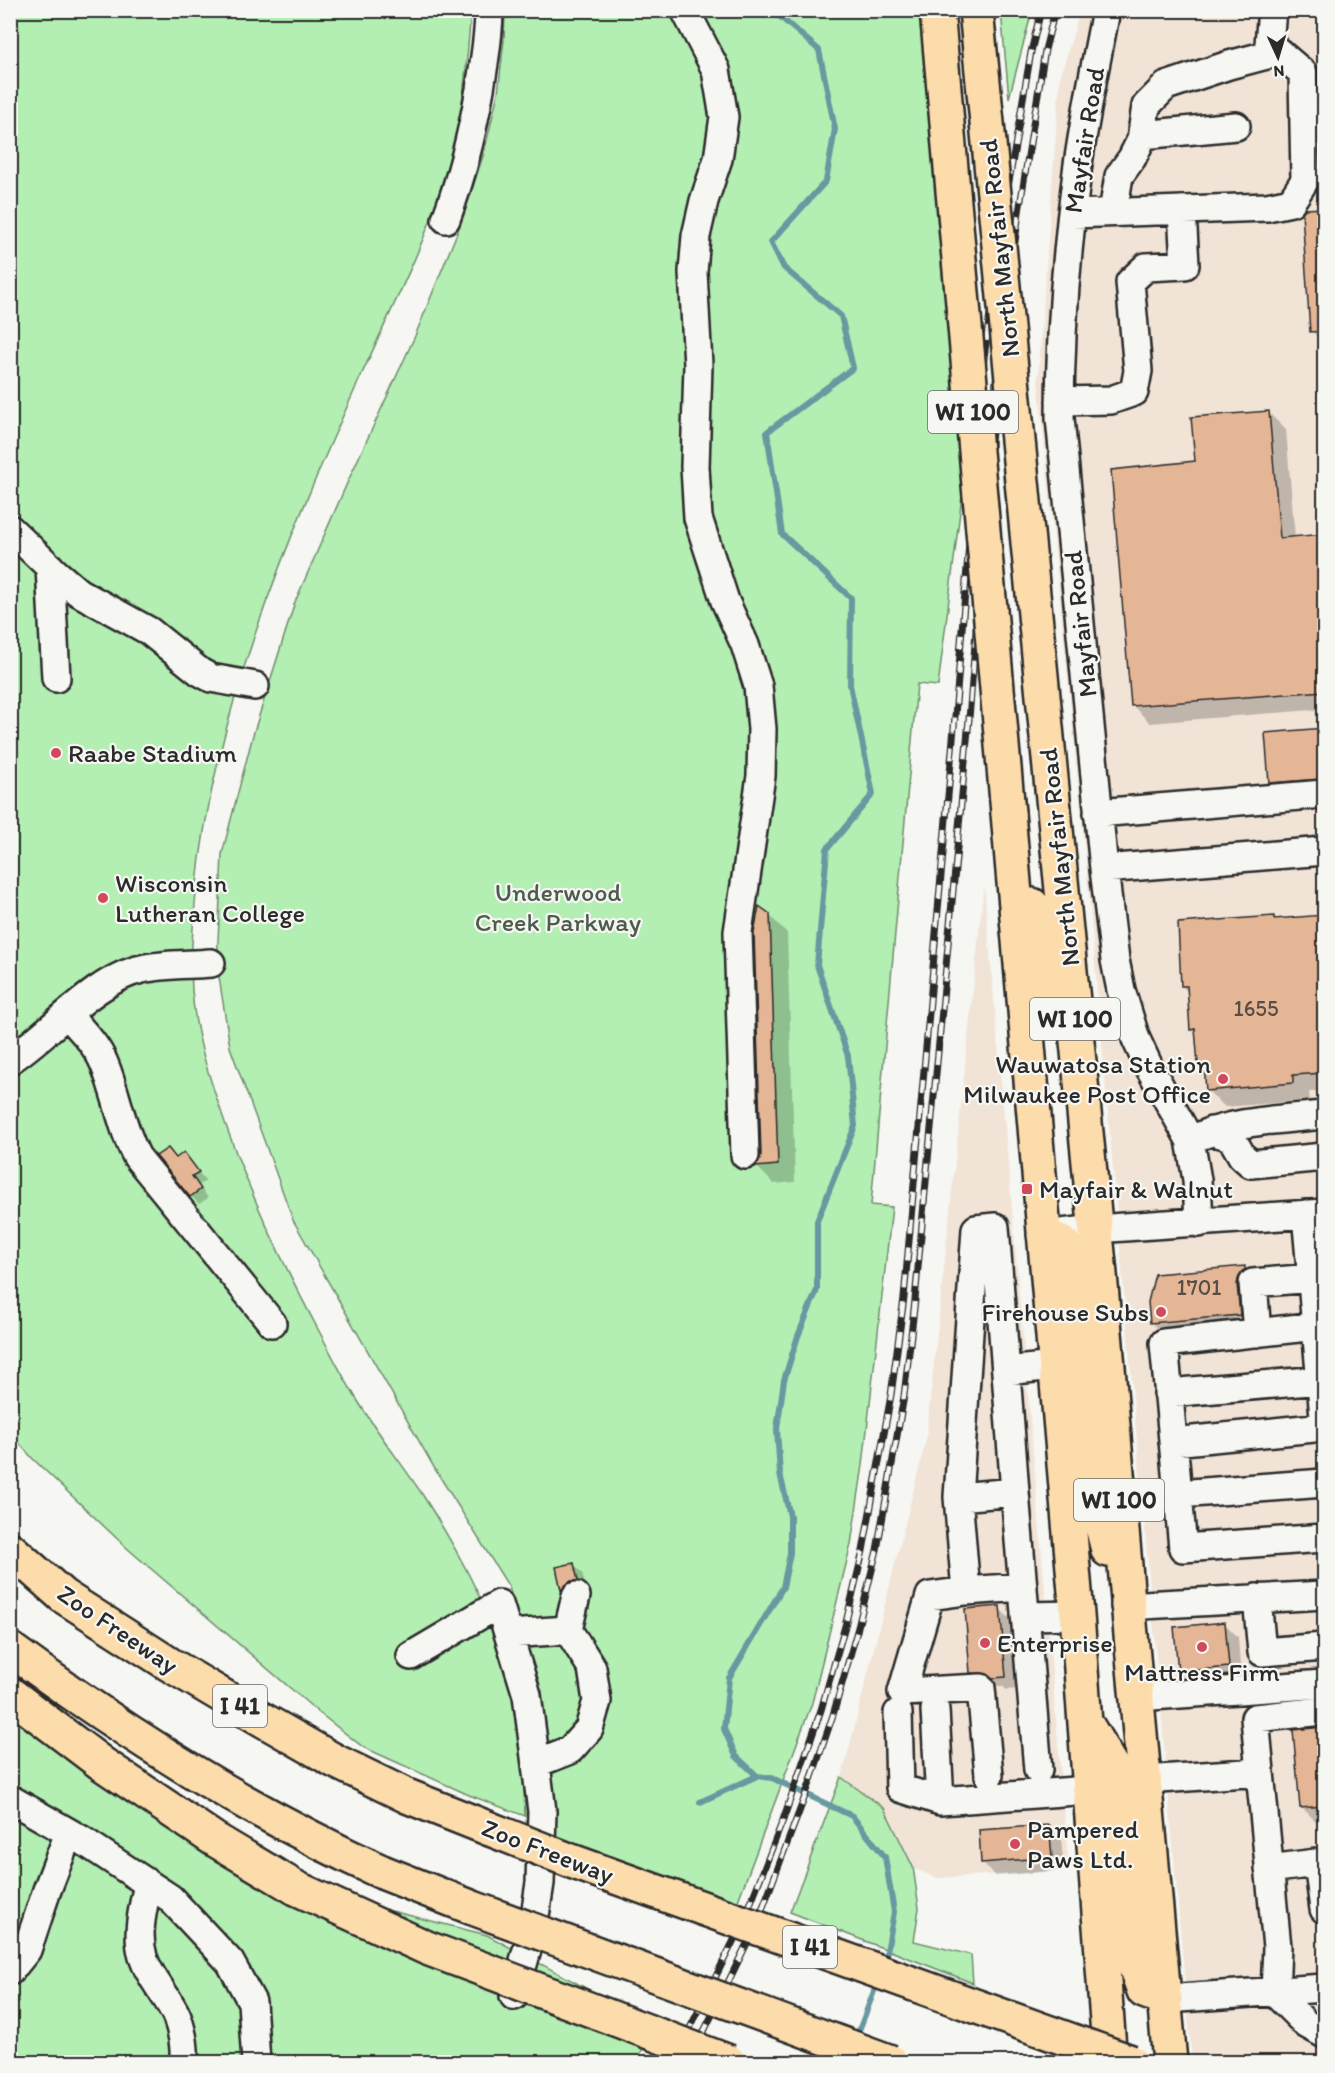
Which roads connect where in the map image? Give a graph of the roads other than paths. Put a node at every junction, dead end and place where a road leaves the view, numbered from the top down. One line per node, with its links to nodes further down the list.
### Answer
1 (489, 10): 13 (street)
2 (685, 10): 29 (street)
3 (937, 10): 21 (main road, North Mayfair Road / WI 100, bridge)
4 (976, 10): 33 (main road, North Mayfair Road / WI 100, bridge)
5 (1106, 10): 12 (street, Mayfair Road)
6 (1272, 10): 7 (street)
7 (1278, 52): 9 (street); 10 (street)
8 (1236, 126): 9 (street)
9 (1142, 135): 11 (street)
10 (1182, 210): 11 (street); 14 (street)
11 (1113, 212): 12 (street)
12 (1072, 214): 14 (street, Mayfair Road)
13 (446, 219)
14 (1060, 401): 20 (street, Mayfair Road)
15 (10, 529): 16 (street)
16 (50, 567): 17 (street); 18 (street)
17 (56, 678)
18 (255, 686)
19 (1324, 794): 20 (street)
20 (1098, 813): 23 (street, Mayfair Road)
21 (1009, 819): 33 (main road); 34 (main road, North Mayfair Road / WI 100)
22 (1324, 850): 23 (street)
23 (1104, 869): 28 (street, Mayfair Road)
24 (211, 963): 25 (street)
25 (68, 1015): 26 (street); 37 (street)
26 (10, 1060)
27 (1324, 1115): 28 (street)
28 (1201, 1136): 30 (street); 32 (street, Mayfair Road)
29 (745, 1155)
30 (1324, 1157)
31 (1315, 1214): 32 (street); 35 (street)
32 (1199, 1223): 33 (street)
33 (1096, 1229): 34 (street); 57 (main road, North Mayfair Road / WI 100)
34 (1044, 1235): 39 (main road, North Mayfair Road / WI 100); 57 (main road)
35 (1316, 1271): 36 (street); 38 (street)
36 (1319, 1318): 38 (street); 40 (street)
37 (272, 1323)
38 (1257, 1333): 42 (street)
39 (1055, 1366): 41 (street); 58 (main road, North Mayfair Road / WI 100)
40 (1322, 1370): 42 (street); 43 (street)
41 (1006, 1371): 47 (street); 49 (street)
42 (1168, 1393): 45 (street)
43 (1324, 1417)
44 (1324, 1427): 45 (street)
45 (1173, 1442): 48 (street)
46 (1324, 1483): 48 (street)
47 (1015, 1492): 49 (street); 52 (street)
48 (1178, 1494): 50 (street)
49 (958, 1497): 53 (street)
50 (1324, 1538)
51 (10, 1549): 96 (main road, Zoo Freeway / I 41, bridge)
52 (1023, 1587): 53 (street); 59 (street)
53 (966, 1591): 75 (street)
54 (1324, 1595): 56 (street)
55 (576, 1596): 60 (street)
56 (1257, 1599): 57 (street); 62 (street)
57 (1128, 1612): 67 (main road, North Mayfair Road / WI 100)
58 (1077, 1615): 59 (street); 71 (main road, North Mayfair Road / WI 100)
59 (1025, 1616): 73 (street)
60 (568, 1630): 61 (street); 72 (street)
61 (509, 1634): 64 (street); 72 (street)
62 (1324, 1647)
63 (10, 1649): 94 (main road, bridge)
64 (411, 1656)
65 (1324, 1684): 67 (street)
66 (10, 1695): 93 (main road, bridge)
67 (1137, 1697): 76 (main road, North Mayfair Road / WI 100)
68 (935, 1710): 79 (street)
69 (1324, 1711): 74 (street)
70 (898, 1713): 79 (street)
71 (1084, 1720): 77 (main road, North Mayfair Road / WI 100); 89 (main road)
72 (537, 1763): 88 (street)
73 (1038, 1770)
74 (1260, 1772): 76 (street); 82 (street)
75 (989, 1775)
76 (1145, 1780): 89 (main road, North Mayfair Road / WI 100)
77 (1089, 1790): 79 (street); 95 (main road, North Mayfair Road / WI 100)
78 (10, 1799): 80 (street)
79 (939, 1801)
80 (69, 1833): 83 (street); 85 (street)
81 (1321, 1862): 82 (street); 84 (street)
82 (1269, 1869): 87 (street)
83 (148, 1884): 91 (street); 92 (street)
84 (1324, 1909)
85 (10, 1971)
86 (1324, 1988): 87 (street)
87 (1275, 1993): 89 (street); 90 (street)
88 (514, 1996)
89 (1166, 1999): 97 (main road, North Mayfair Road / WI 100)
90 (1324, 2034)
91 (184, 2062)
92 (256, 2062)
93 (729, 2062)
94 (891, 2062)
95 (1110, 2062)
96 (1131, 2062)
97 (1170, 2062)

